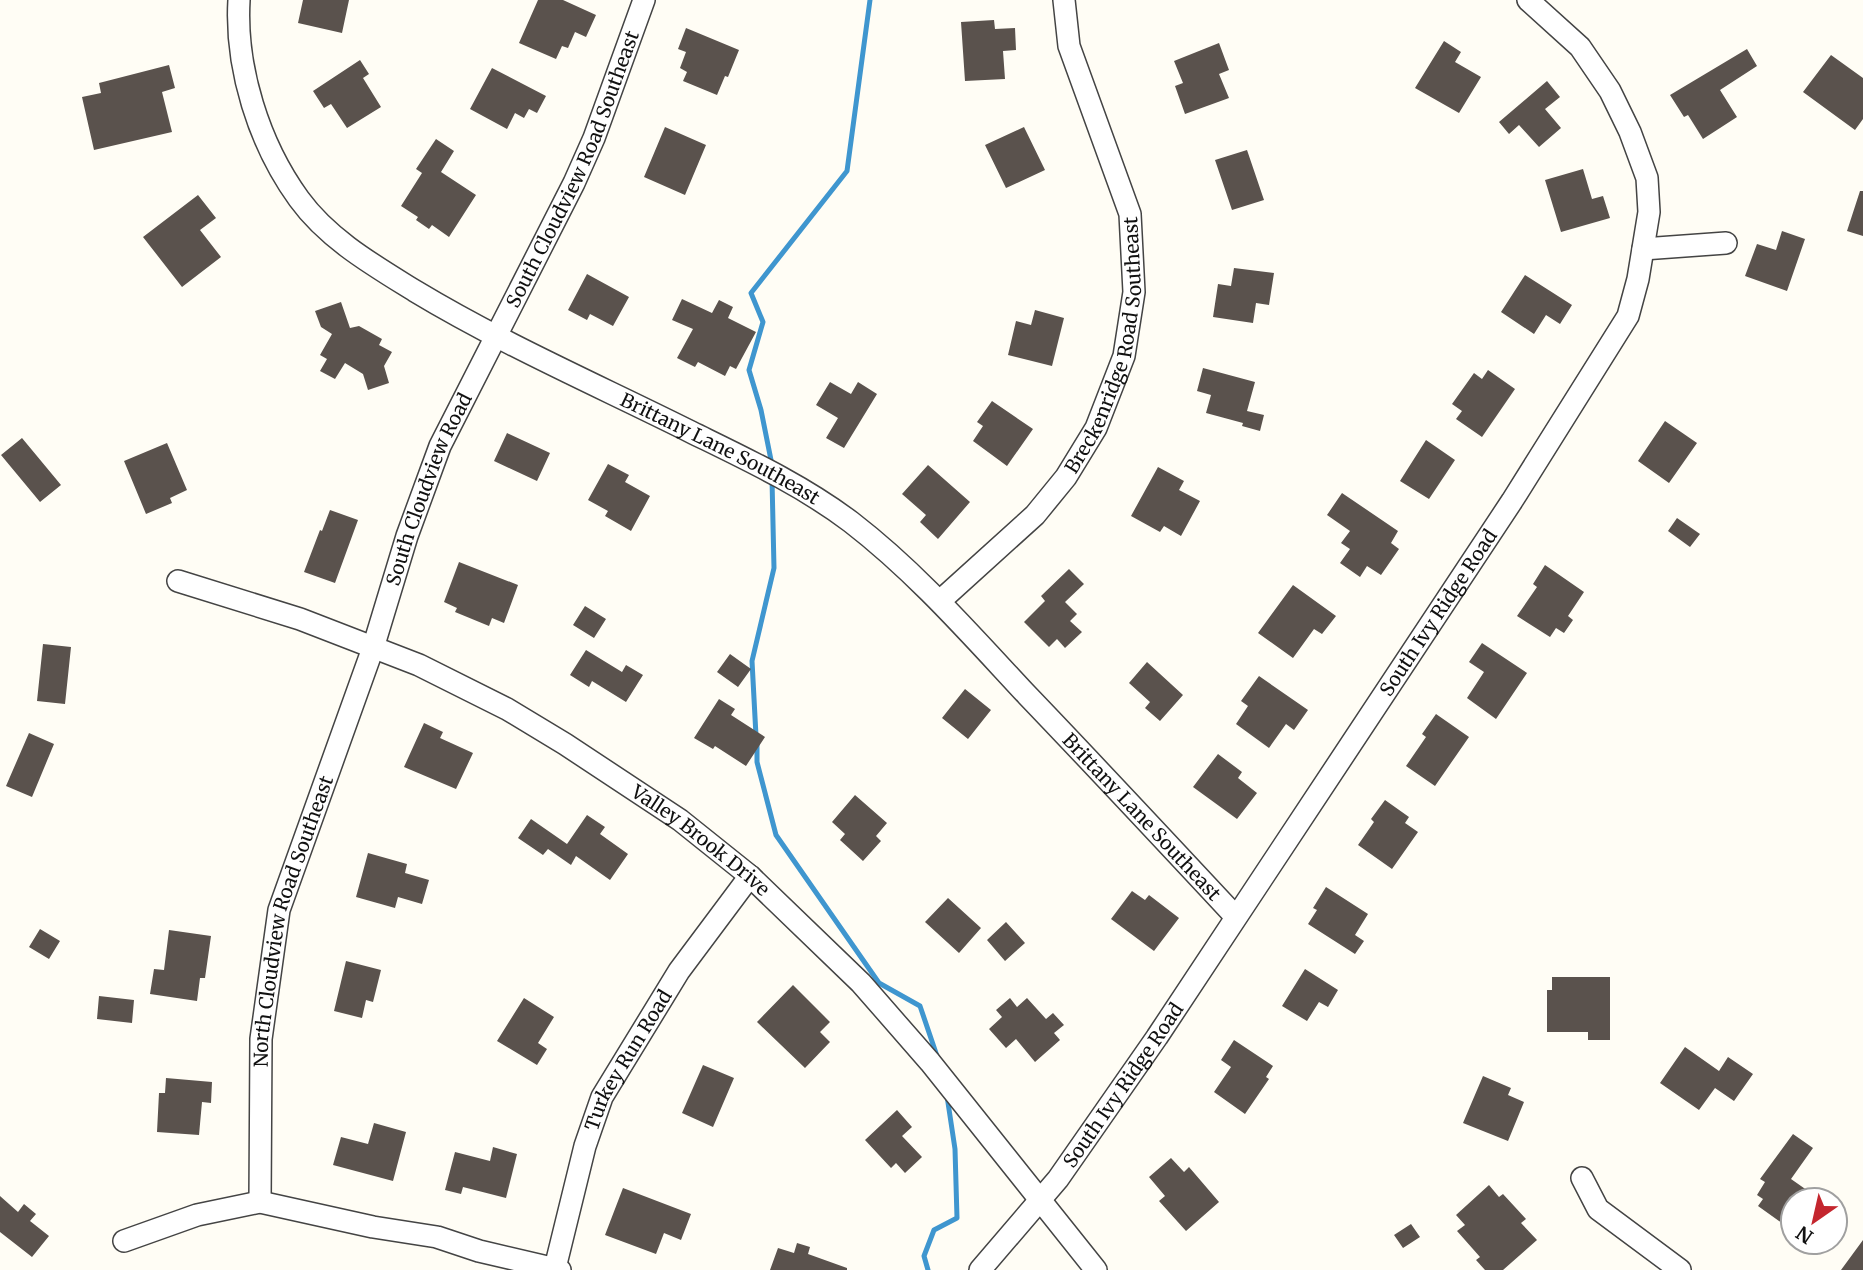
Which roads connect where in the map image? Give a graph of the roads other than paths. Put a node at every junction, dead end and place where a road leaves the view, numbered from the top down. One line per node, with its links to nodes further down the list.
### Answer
1 (239, 0): 7 (street, Brittany Lane Southeast)
2 (644, 0): 7 (street, South Cloudview Road Southeast)
3 (1064, 0): 9 (street, Breckenridge Road Southeast)
4 (1528, 0): 6 (street, South Ivy Ridge Road)
5 (1726, 243): 6 (street)
6 (1643, 248): 12 (street, South Ivy Ridge Road)
7 (496, 335): 9 (street, Brittany Lane Southeast); 10 (street, South Cloudview Road)
8 (178, 581): 10 (street, Valley Brook Drive)
9 (940, 601): 12 (street, Brittany Lane Southeast)
10 (373, 648): 11 (street, Valley Brook Drive); 15 (street, North Cloudview Road Southeast)
11 (750, 876): 14 (street, Valley Brook Drive); 17 (street, Turkey Run Road)
12 (1235, 916): 14 (street, South Ivy Ridge Road)
13 (1582, 1178): 20 (street)
14 (1041, 1201): 18 (street, South Ivy Ridge Road); 19 (street, Valley Brook Drive)
15 (261, 1202): 16 (street); 17 (street)
16 (124, 1241)
17 (557, 1269)
18 (980, 1270)
19 (1096, 1270)
20 (1680, 1270)

